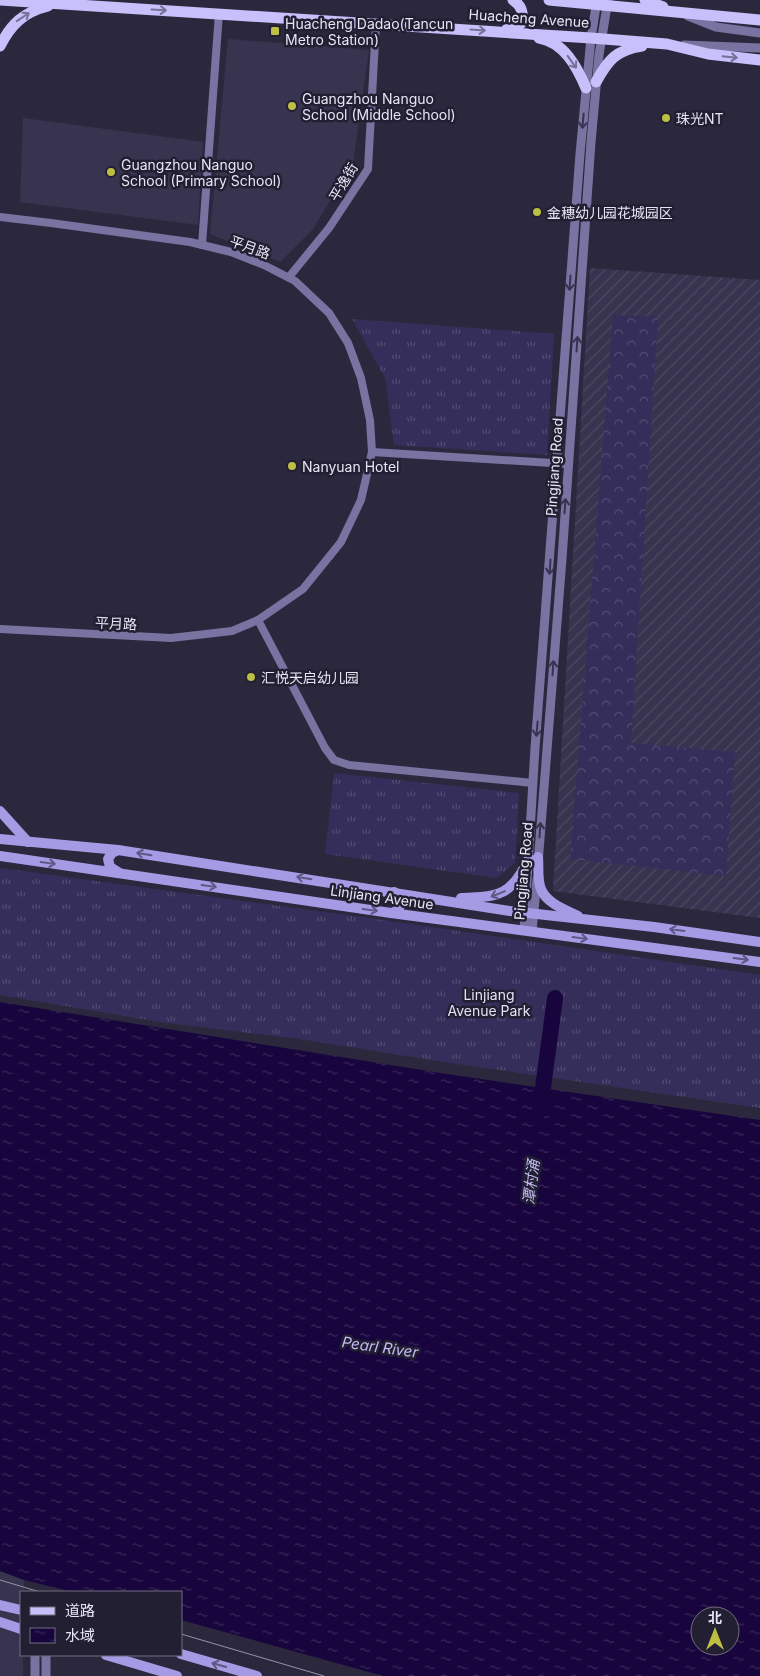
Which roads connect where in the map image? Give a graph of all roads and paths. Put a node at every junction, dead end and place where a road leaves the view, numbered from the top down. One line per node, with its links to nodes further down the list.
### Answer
1 (513, 0): 12 (main road)
2 (557, 0): 6 (main road, Huacheng Avenue)
3 (644, 0): 8 (main road)
4 (0, 1): 7 (main road, Huacheng Avenue)
5 (104, 3): 7 (main road, Huacheng Avenue); 9 (main road, Huacheng Avenue, one-way to 9)
6 (602, 3): 8 (main road, Huacheng Avenue); 14 (street, Pingjiang Road)
7 (58, 4): 16 (main road, one-way to 7)
8 (679, 12): 10 (main road, Huacheng Avenue); 13 (street, Huacheng Avenue)
9 (219, 13): 11 (main road, Huacheng Avenue); 22 (street)
10 (760, 20)
11 (376, 24): 12 (main road, Huacheng Avenue, one-way to 12); 23 (street, 平逸街)
12 (498, 31): 14 (main road, Huacheng Avenue); 20 (main road, one-way to 20)
13 (760, 33)
14 (596, 38): 15 (main road, Huacheng Avenue); 19 (street, Pingjiang Road); 20 (street, Pingjiang Road)
15 (666, 44): 17 (street, Huacheng Avenue); 18 (main road, Huacheng Avenue, one-way to 18); 19 (main road)
16 (0, 46)
17 (760, 48)
18 (760, 60)
19 (596, 82): 26 (street, Pingjiang Road, one-way to 19)
20 (586, 88): 25 (street, Pingjiang Road, one-way to 25)
21 (0, 217): 22 (street, 平月路)
22 (202, 245): 23 (street, 平月路)
23 (289, 277): 24 (street, 平月路)
24 (372, 452): 25 (street); 27 (street, 平月路)
25 (558, 463): 26 (street); 29 (street, Pingjiang Road, one-way to 29)
26 (568, 464): 35 (street, Pingjiang Road, one-way to 26)
27 (258, 620): 28 (street, 平月路); 29 (street)
28 (0, 629)
29 (533, 783): 35 (street, Pingjiang Road)
30 (0, 810): 32 (main road)
31 (0, 839): 32 (main road, Linjiang Avenue)
32 (28, 842): 33 (main road, Linjiang Avenue)
33 (118, 850): 36 (main road); 37 (main road, Linjiang Avenue, one-way to 33)
34 (0, 856): 36 (main road, Linjiang Avenue, one-way to 36)
35 (533, 857): 38 (main road, one-way to 38); 40 (street, Pingjiang Road); 41 (main road)
36 (119, 873): 39 (main road, Linjiang Avenue, one-way to 39)
37 (394, 892): 38 (main road, Linjiang Avenue); 39 (main road)
38 (440, 899): 40 (main road, Linjiang Avenue)
39 (391, 913): 42 (main road, Linjiang Avenue)
40 (530, 913): 41 (main road, Linjiang Avenue); 42 (street, Pingjiang Road)
41 (586, 920): 43 (main road, Linjiang Avenue, one-way to 41)
42 (528, 930): 44 (main road, Linjiang Avenue, one-way to 44)
43 (760, 942)
44 (760, 962)
45 (0, 1605): 46 (main road)
46 (20, 1610)
47 (0, 1622): 48 (main road)
48 (20, 1628)
49 (182, 1654): 56 (main road, one-way to 49)
50 (35, 1656): 53 (street)
51 (46, 1656): 54 (street)
52 (109, 1656): 55 (main road)
53 (35, 1676)
54 (46, 1676)
55 (177, 1676)
56 (257, 1676)

